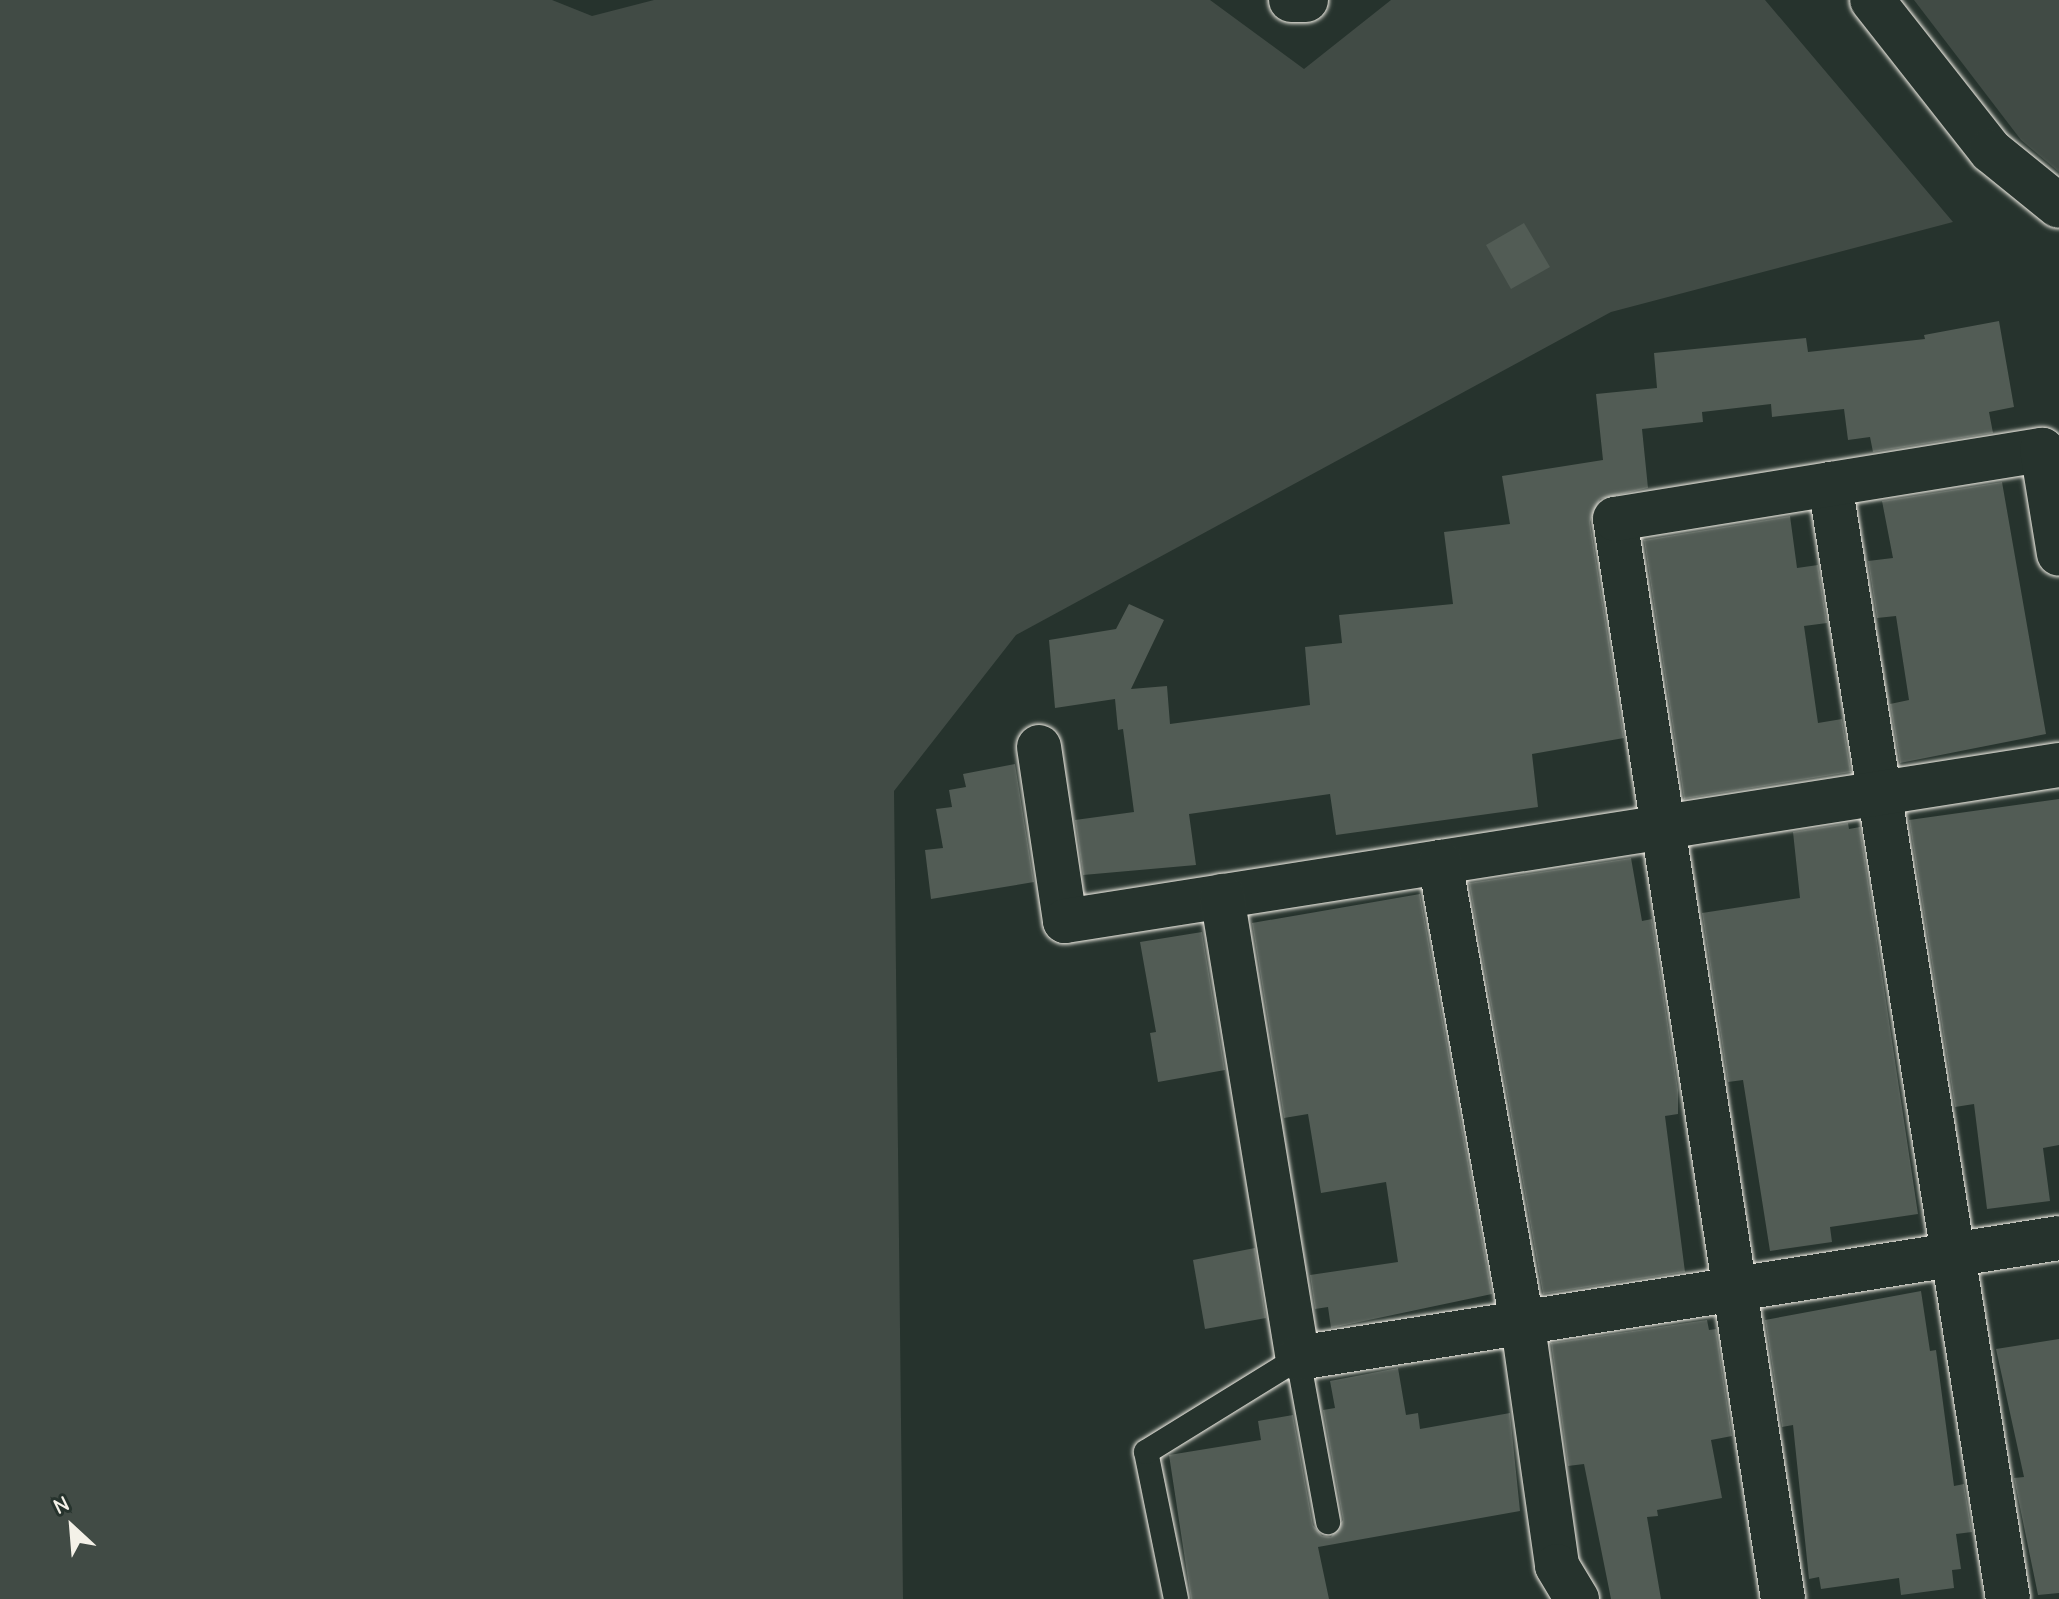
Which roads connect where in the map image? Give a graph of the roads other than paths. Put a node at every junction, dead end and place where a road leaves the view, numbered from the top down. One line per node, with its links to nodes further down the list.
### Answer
1 (1291, 0): 2 (street)
2 (1306, 0)
3 (1872, 0): 4 (street)
4 (2059, 206)
5 (1830, 484): 6 (street); 9 (street); 10 (street)
6 (2059, 554)
7 (1039, 747): 12 (street)
8 (2059, 765): 9 (street)
9 (1880, 793): 10 (street); 14 (street)
10 (1663, 827): 11 (street); 15 (street)
11 (1440, 862): 12 (street); 16 (street)
12 (1222, 896): 17 (street)
13 (2059, 1238): 14 (street)
14 (1955, 1256): 15 (street); 22 (street)
15 (1737, 1285): 16 (street); 21 (street)
16 (1523, 1326): 17 (street); 20 (street)
17 (1298, 1358): 18 (lane); 19 (lane)
18 (1328, 1522)
19 (1176, 1599)
20 (1577, 1599)
21 (1783, 1599)
22 (2008, 1599)

